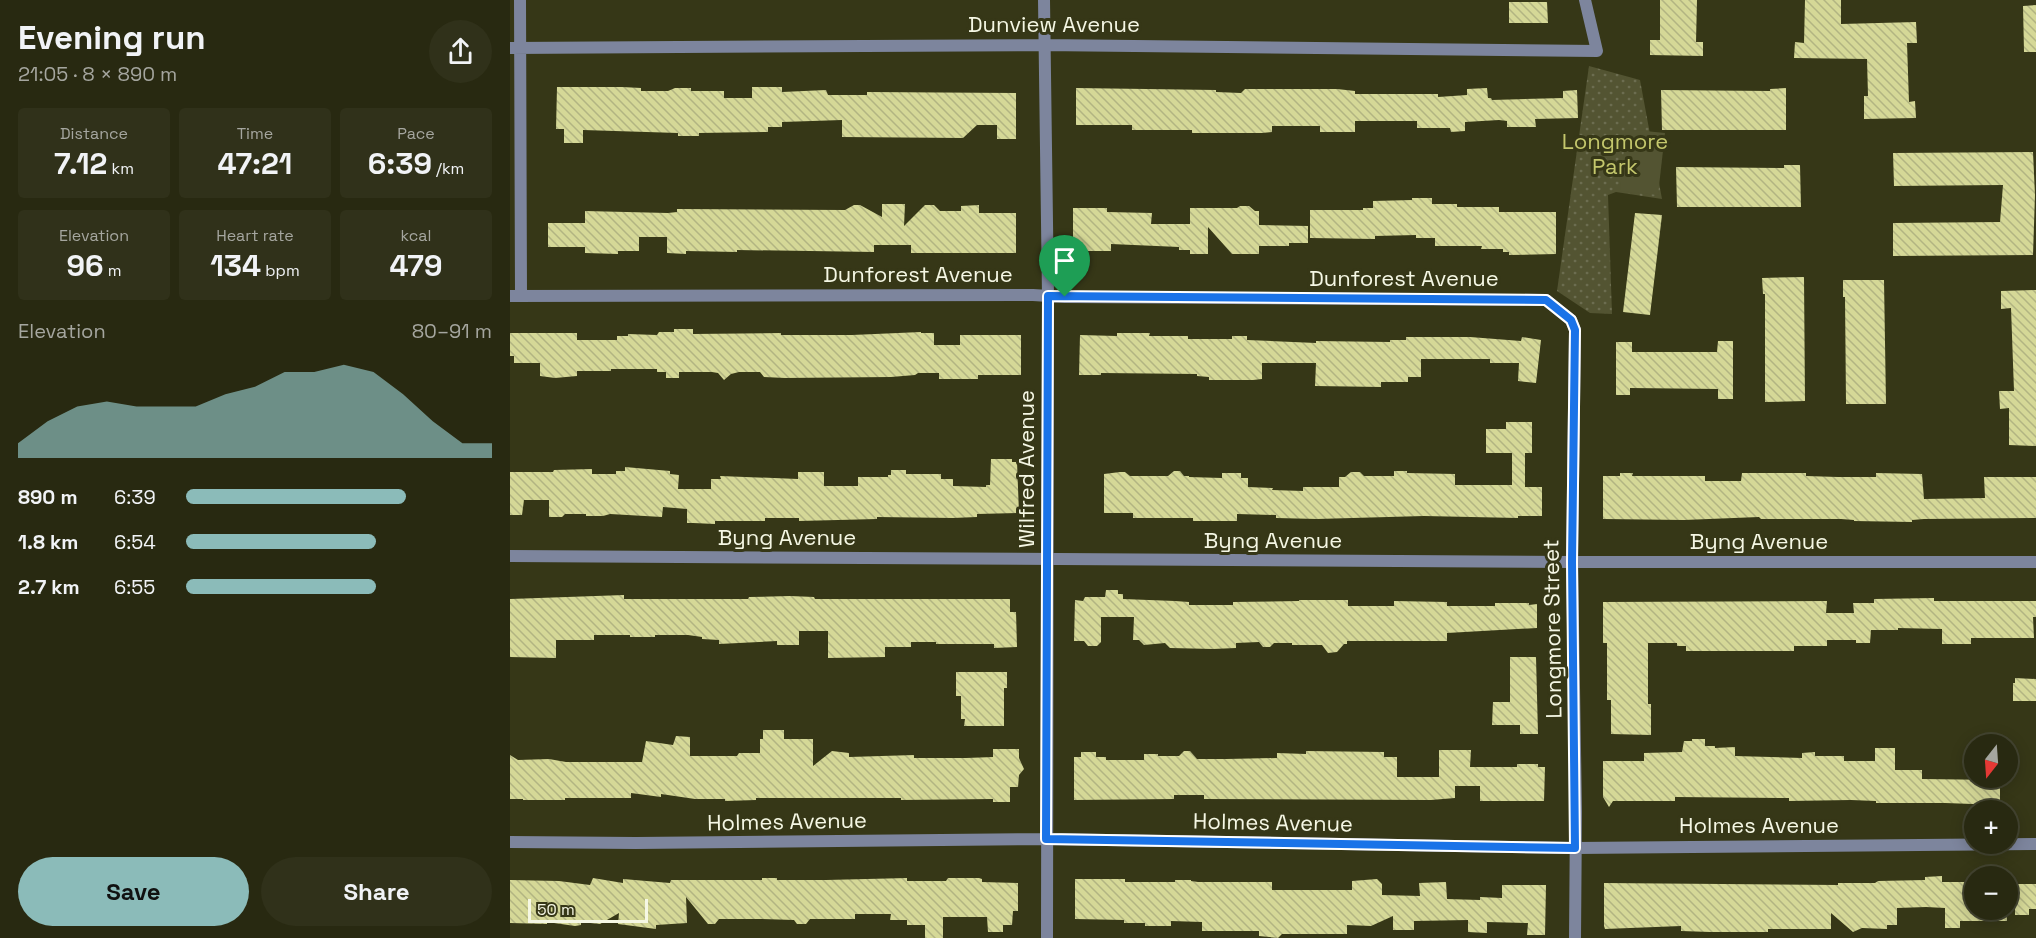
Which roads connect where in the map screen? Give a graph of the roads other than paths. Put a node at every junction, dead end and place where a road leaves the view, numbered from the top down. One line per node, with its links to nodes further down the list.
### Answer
1 (520, 0): 5 (street)
2 (1044, 0): 4 (street, Wilfred Avenue)
3 (1585, 0): 4 (street, Dunview Avenue)
4 (1043, 45): 5 (street, Dunview Avenue); 7 (street, Wilfred Avenue)
5 (515, 48): 6 (street)
6 (516, 296): 7 (street, Dunforest Avenue)
7 (1048, 296): 8 (street, Dunforest Avenue); 10 (street, Wilfred Avenue)
8 (1571, 320): 11 (street, Longmore Street)
9 (510, 556): 10 (street, Byng Avenue)
10 (1047, 560): 11 (street, Byng Avenue); 13 (street, Wilfred Avenue)
11 (1572, 562): 12 (street, Byng Avenue); 16 (street, Longmore Street)
12 (2036, 562)
13 (1046, 839): 14 (street, Holmes Avenue); 16 (street, Holmes Avenue); 17 (street, Wilfred Avenue)
14 (510, 842)
15 (2036, 844): 16 (street, Holmes Avenue)
16 (1575, 848): 18 (street, Longmore Street)
17 (1047, 938)
18 (1575, 938)

